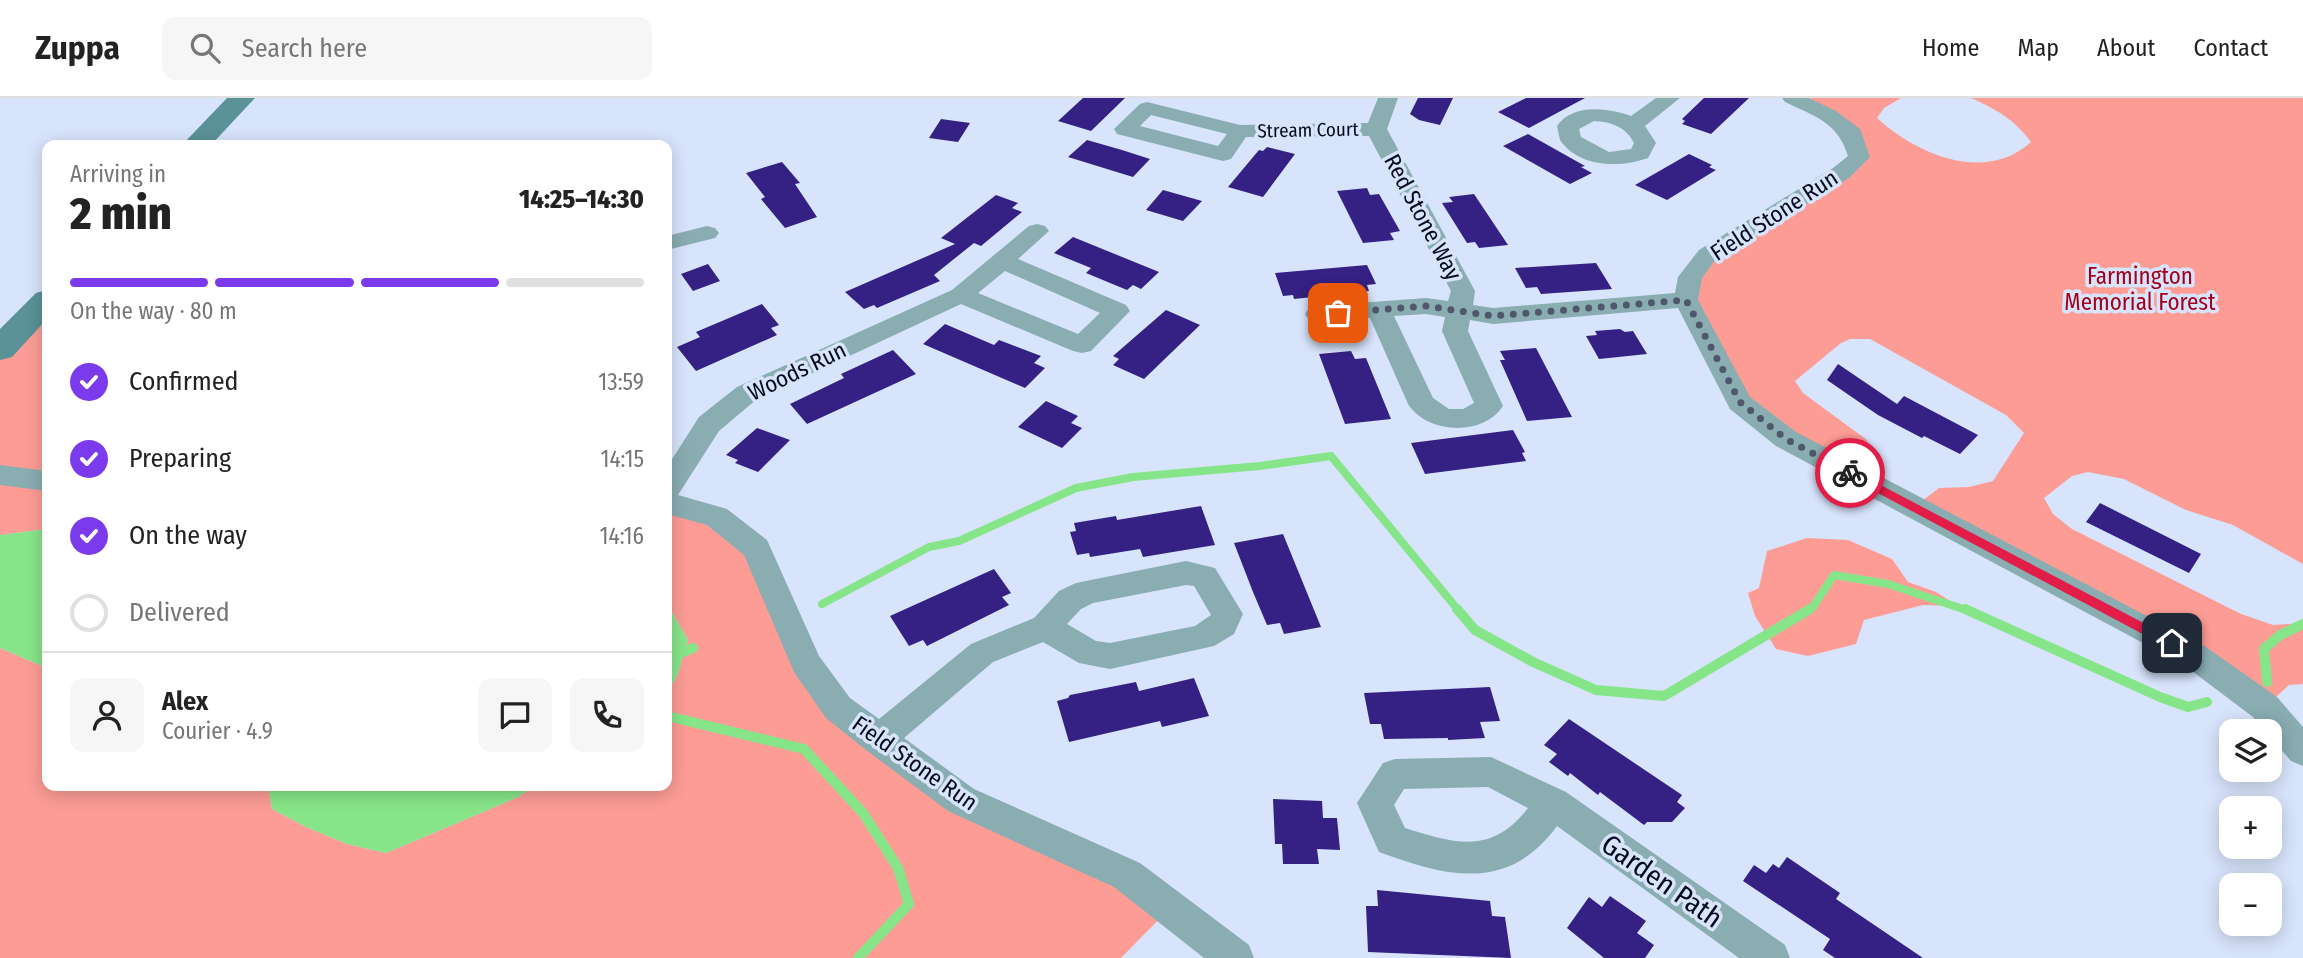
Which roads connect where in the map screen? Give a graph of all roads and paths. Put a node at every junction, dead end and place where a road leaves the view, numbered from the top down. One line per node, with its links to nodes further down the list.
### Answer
1 (242, 98): 8 (street)
2 (1388, 98): 6 (street, Red Stone Way)
3 (1671, 98): 5 (street)
4 (1792, 98): 14 (street, Field Stone Run)
5 (1633, 124)
6 (1376, 129): 7 (street, Stream Court); 17 (street, Red Stone Way)
7 (1241, 131)
8 (201, 140)
9 (1037, 231): 12 (street, Woods Run)
10 (707, 233): 11 (street)
11 (672, 242)
12 (1003, 261): 13 (street, Woods Run); 13 (street)
13 (961, 295): 22 (street, Woods Run)
14 (1686, 300): 17 (street); 26 (street)
15 (42, 305): 19 (street)
16 (1379, 310): 17 (street); 17 (street, Red Stone Way); 18 (street)
17 (1461, 312)
18 (1318, 314)
19 (0, 349)
20 (0, 475): 21 (street)
21 (42, 480)
22 (672, 480)
23 (672, 504): 25 (street, Field Stone Run)
24 (1045, 627): 24 (street); 25 (street)
25 (877, 740): 28 (street, Field Stone Run)
26 (2303, 751)
27 (1553, 803): 29 (street, Garden Path)
28 (1235, 958)
29 (1771, 958)

